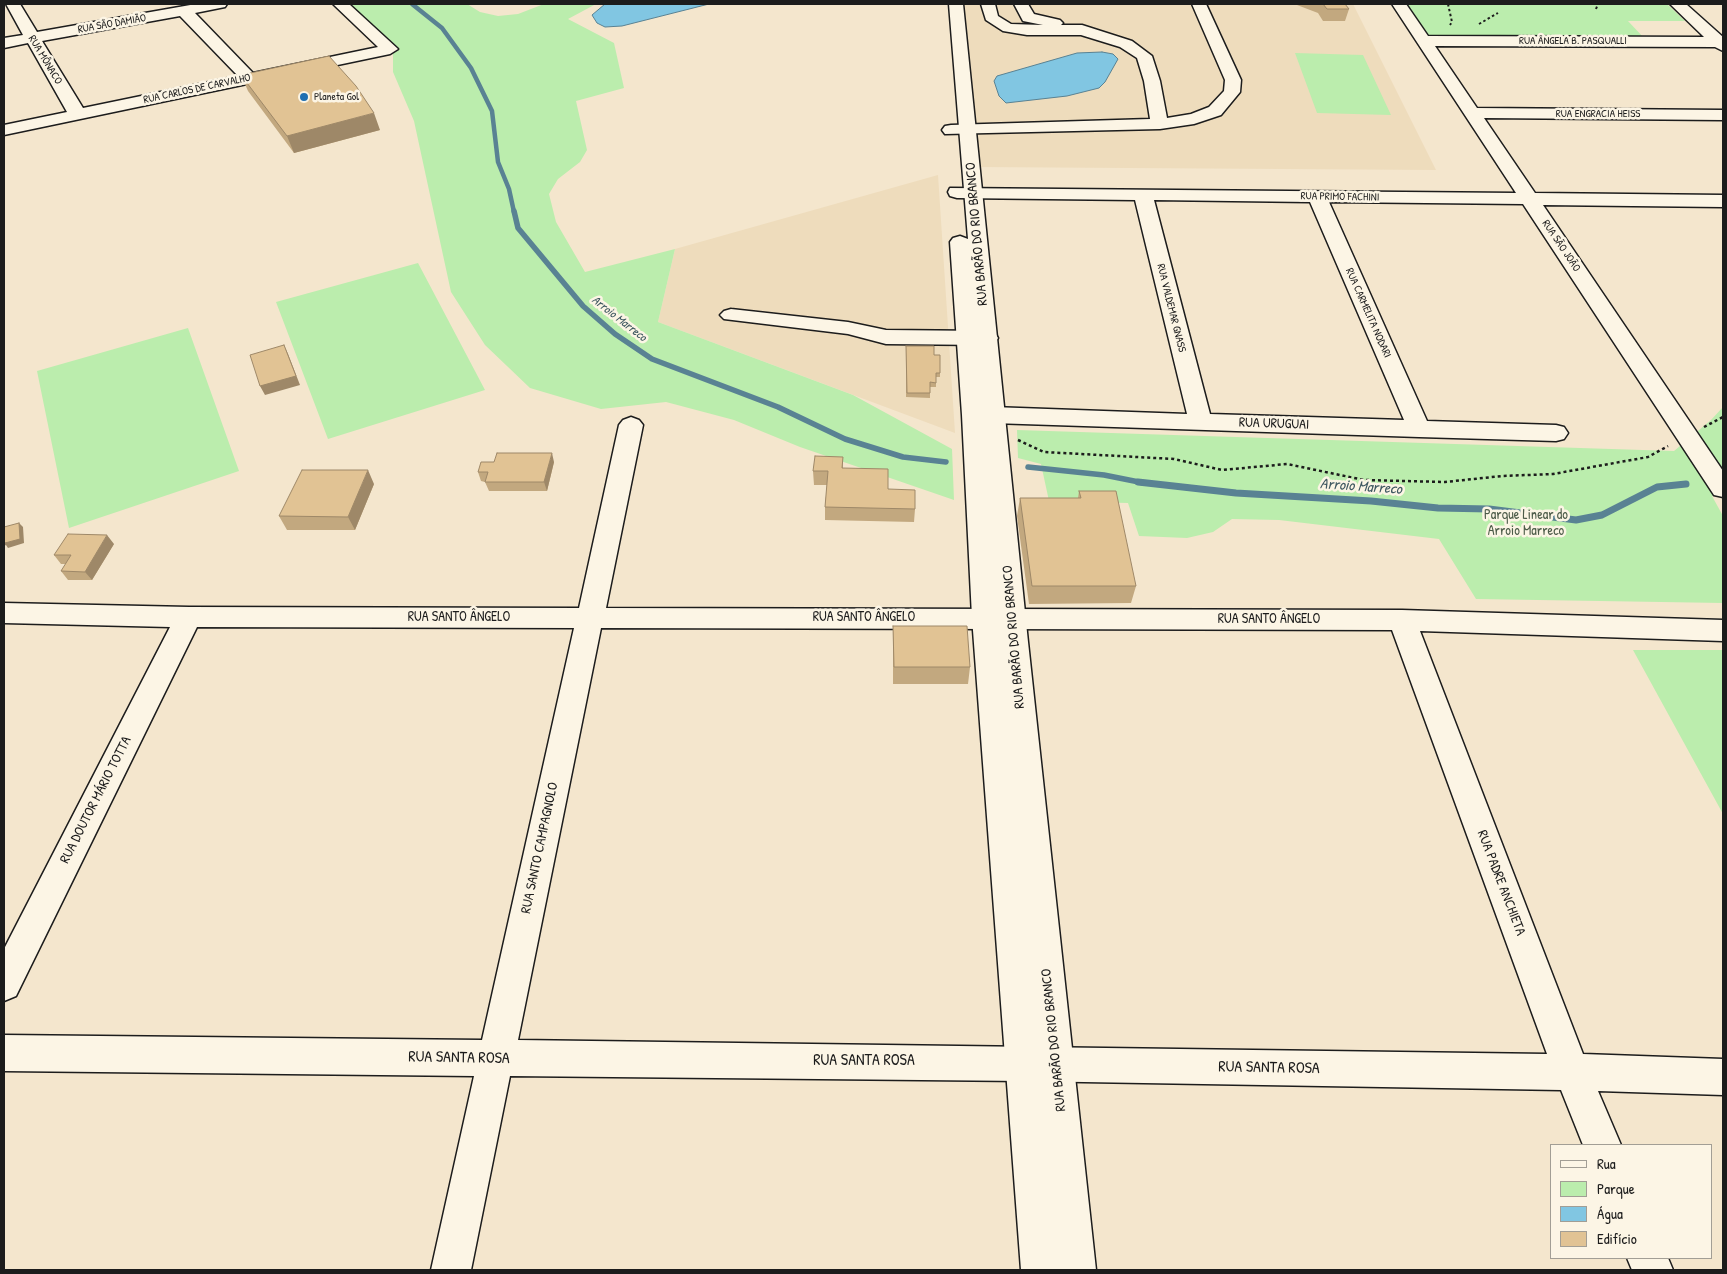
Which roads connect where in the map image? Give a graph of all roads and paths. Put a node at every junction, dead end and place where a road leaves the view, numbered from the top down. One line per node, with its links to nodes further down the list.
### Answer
1 (13, 4): 20 (street, RUA MÔNACO)
2 (220, 4): 15 (street, RUA SÃO DAMIÃO)
3 (340, 4): 24 (street, RUA CARLOS DE CARVALHO)
4 (941, 4): 30 (street, RUA BARÃO DO RIO BRANCO)
5 (956, 4): 30 (street, RUA BARÃO DO RIO BRANCO)
6 (988, 4): 18 (street)
7 (1199, 4): 28 (street)
8 (1399, 4): 21 (street, RUA SÃO JOÃO)
9 (1448, 4): 19 (path)
10 (1598, 4): 14 (path)
11 (1677, 4): 23 (street)
12 (1022, 7): 13 (street); 18 (street)
13 (1047, 7): 18 (street)
14 (1596, 9)
15 (184, 11): 20 (street, RUA SÃO DAMIÃO); 24 (street)
16 (1498, 13): 17 (path)
17 (1476, 25)
18 (1061, 27): 28 (street)
19 (1448, 29)
20 (32, 38): 22 (street, RUA SÃO DAMIÃO); 26 (street, RUA MÔNACO)
21 (1424, 40): 23 (street, RUA ÂNGELA B. PASQUALLI); 25 (street, RUA SÃO JOÃO)
22 (4, 43)
23 (1722, 44)
24 (249, 78): 26 (street, RUA CARLOS DE CARVALHO)
25 (1474, 114): 27 (street, RUA ENGRACIA HEISS); 34 (street, RUA SÃO JOÃO)
26 (78, 115): 29 (street, RUA CARLOS DE CARVALHO)
27 (1723, 115)
28 (1160, 124): 30 (street)
29 (4, 130)
30 (959, 130): 31 (street, RUA BARÃO DO RIO BRANCO)
31 (965, 192): 32 (street, RUA PRIMO FACHINI); 37 (street, RUA BARÃO DO RIO BRANCO)
32 (1143, 195): 33 (street, RUA PRIMO FACHINI); 40 (street, RUA VALDEMAR GNASS)
33 (1317, 197): 34 (street, RUA PRIMO FACHINI); 42 (street, RUA CARMELITA NODARI)
34 (1530, 200): 35 (street, RUA PRIMO FACHINI); 44 (street, RUA SÃO JOÃO)
35 (1723, 201)
36 (731, 315): 37 (street)
37 (977, 338): 38 (street, RUA BARÃO DO RIO BRANCO); 46 (street, RUA BARÃO DO RIO BRANCO)
38 (992, 415): 40 (street, RUA URUGUAI); 44 (path); 46 (street, RUA BARÃO DO RIO BRANCO)
39 (1723, 417): 44 (path)
40 (1200, 421): 42 (street, RUA URUGUAI)
41 (631, 425): 49 (street, RUA SANTO CAMPAGNOLO)
42 (1419, 429): 43 (street, RUA URUGUAI)
43 (1556, 432)
44 (1687, 435): 45 (street, RUA SÃO JOÃO)
45 (1723, 489)
46 (991, 512): 50 (street, RUA BARÃO DO RIO BRANCO)
47 (4, 614): 48 (street, RUA SANTO ÂNGELO)
48 (189, 617): 49 (street, RUA SANTO ÂNGELO); 53 (street, RUA DOUTOR MÁRIO TOTTA)
49 (590, 618): 50 (street, RUA SANTO ÂNGELO); 55 (street, RUA SANTO CAMPAGNOLO)
50 (999, 618): 51 (street, RUA SANTO ÂNGELO); 56 (street, RUA BARÃO DO RIO BRANCO)
51 (1402, 620): 52 (street, RUA SANTO ÂNGELO); 57 (street, RUA PADRE ANCHIETA)
52 (1723, 630)
53 (4, 984)
54 (4, 1053): 55 (street, RUA SANTA ROSA)
55 (495, 1058): 56 (street, RUA SANTA ROSA); 60 (street, RUA SANTO CAMPAGNOLO)
56 (1041, 1064): 57 (street, RUA SANTA ROSA); 61 (street, RUA BARÃO DO RIO BRANCO); 62 (street, RUA BARÃO DO RIO BRANCO)
57 (1572, 1072): 58 (street, RUA SANTA ROSA); 59 (street, RUA PADRE ANCHIETA)
58 (1723, 1077)
59 (1602, 1144)
60 (451, 1270)
61 (1041, 1270)
62 (1076, 1270)

